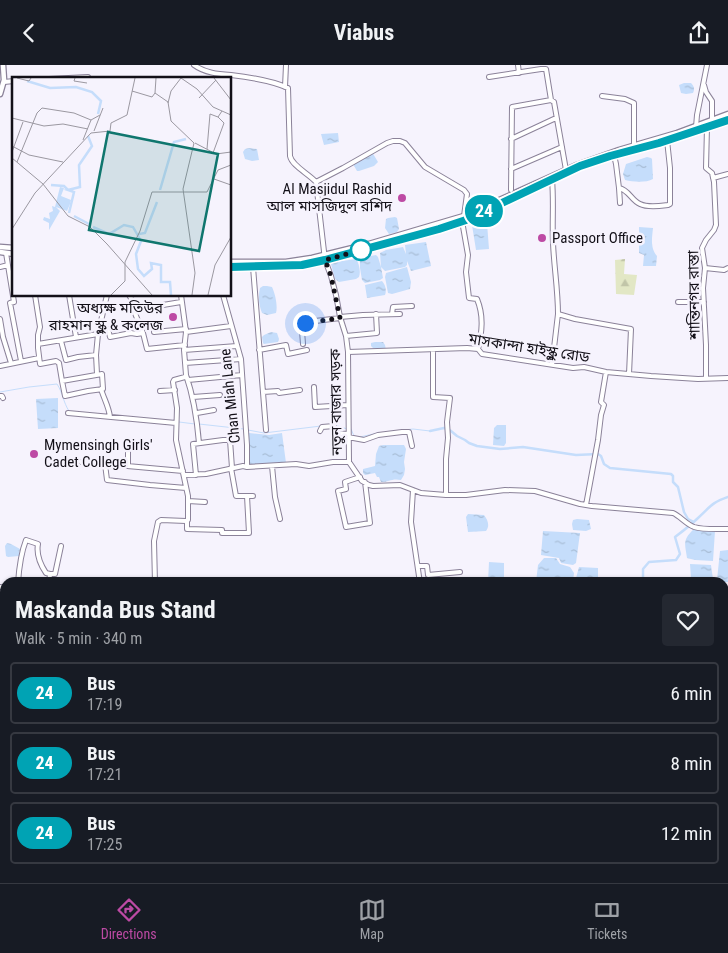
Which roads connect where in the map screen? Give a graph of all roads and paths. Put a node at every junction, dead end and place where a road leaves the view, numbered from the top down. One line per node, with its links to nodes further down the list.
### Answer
1 (3, 65): 9 (main road)
2 (194, 65): 11 (street)
3 (286, 65): 11 (street)
4 (518, 65): 6 (street)
5 (707, 65): 10 (street)
6 (519, 73): 7 (street); 14 (street)
7 (489, 77)
8 (12, 81): 9 (street)
9 (4, 82): 12 (main road)
10 (703, 83): 17 (street); 19 (street)
11 (285, 87): 31 (street)
12 (0, 94)
13 (602, 96): 23 (street)
14 (551, 99): 16 (street); 21 (street)
15 (728, 114): 17 (main road)
16 (556, 118): 21 (street); 24 (street)
17 (712, 120): 19 (main road)
18 (728, 120): 20 (main road)
19 (696, 127): 23 (main road)
20 (707, 127): 22 (main road); 29 (street, শান্তিনগর রাস্তা)
21 (512, 139): 26 (street)
22 (667, 140): 25 (main road); 32 (street)
23 (634, 146): 27 (main road)
24 (562, 147): 26 (street); 27 (street)
25 (614, 155): 30 (main road); 32 (street)
26 (512, 169): 33 (street)
27 (566, 170): 35 (main road)
28 (728, 174): 29 (street)
29 (713, 178): 45 (street, শান্তিনগর রাস্তা)
30 (552, 180): 35 (main road); 63 (street)
31 (316, 181): 35 (street); 39 (street, নতুন বাজার সড়ক)
32 (619, 188): 34 (street)
33 (512, 190)
34 (620, 203)
35 (463, 218): 39 (main road); 80 (street)
36 (0, 252): 37 (main road)
37 (6, 253): 38 (main road); 41 (street)
38 (12, 254)
39 (324, 257): 40 (main road); 44 (main road); 64 (street, নতুন বাজার সড়ক)
40 (231, 262)
41 (8, 265): 42 (street); 47 (street)
42 (0, 267)
43 (231, 267): 44 (main road)
44 (253, 267): 82 (street)
45 (705, 268): 46 (street); 57 (street, শান্তিনগর রাস্তা)
46 (728, 268)
47 (12, 290)
48 (13, 296): 88 (street)
49 (35, 296): 75 (street)
50 (69, 296): 73 (street)
51 (107, 296): 67 (street)
52 (130, 296): 70 (street)
53 (181, 296): 55 (street)
54 (223, 296): 66 (street, Chan Miah Lane)
55 (181, 302): 59 (street); 68 (street)
56 (678, 302): 57 (street)
57 (704, 302): 98 (street, শান্তিনগর রাস্তা)
58 (412, 306): 60 (street)
59 (151, 307)
60 (392, 313): 61 (street); 62 (street)
61 (376, 314): 64 (street); 72 (street)
62 (400, 314)
63 (558, 314): 91 (street); 95 (street)
64 (340, 318): 72 (street, নতুন বাজার সড়ক); 76 (street)
65 (0, 319): 89 (street)
66 (231, 326): 68 (street); 78 (street, Chan Miah Lane)
67 (100, 329): 70 (street); 71 (street)
68 (186, 331): 69 (street); 77 (street)
69 (154, 332)
70 (143, 333): 77 (street)
71 (98, 334): 73 (street); 85 (street)
72 (346, 336): 84 (street, নতুন বাজার সড়ক)
73 (76, 337): 75 (street)
74 (61, 341): 85 (street)
75 (38, 344): 86 (street)
76 (303, 344)
77 (185, 345): 81 (street)
78 (237, 346): 81 (street); 87 (street, Chan Miah Lane)
79 (433, 349): 80 (street, মাসকান্দা হাইস্কুল রোড); 84 (street, মাসকান্দা হাইস্কুল রোড); 136 (street)
80 (478, 349): 91 (street, মাসকান্দা হাইস্কুল রোড)
81 (184, 350): 90 (street)
82 (259, 350): 83 (street); 106 (street)
83 (306, 350)
84 (348, 352): 109 (street, নতুন বাজার সড়ক)
85 (96, 355): 94 (street)
86 (39, 358): 88 (street); 100 (street)
87 (241, 359): 90 (street); 96 (street, Chan Miah Lane)
88 (21, 361): 89 (street)
89 (11, 363): 92 (street)
90 (184, 363): 97 (street)
91 (552, 365): 93 (street, মাসকান্দা হাইস্কুল রোড)
92 (0, 366)
93 (606, 372): 95 (street, মাসকান্দা হাইস্কুল রোড); 141 (street)
94 (97, 374): 100 (street); 102 (street)
95 (629, 374): 98 (street, মাসকান্দা হাইস্কুল রোড)
96 (242, 375): 97 (street); 128 (street, Chan Miah Lane)
97 (187, 377): 103 (street); 108 (street)
98 (706, 378): 99 (street, মাসকান্দা হাইস্কুল রোড)
99 (728, 378)
100 (62, 381): 102 (street)
101 (314, 387): 109 (street)
102 (101, 389): 113 (street)
103 (174, 390): 105 (street); 114 (street)
104 (300, 390): 106 (street)
105 (160, 391)
106 (263, 392): 115 (street)
107 (220, 395): 108 (street)
108 (194, 397): 112 (street)
109 (348, 405): 118 (street, নতুন বাজার সড়ক)
110 (214, 410): 112 (street)
111 (68, 413): 113 (street)
112 (197, 413): 119 (street)
113 (110, 417): 114 (street)
114 (176, 423): 130 (street)
115 (266, 430)
116 (320, 431): 117 (street)
117 (334, 433): 118 (street); 120 (street)
118 (348, 435): 122 (street); 124 (street, নতুন বাজার সড়ক)
119 (200, 443): 129 (street); 131 (street)
120 (334, 443)
121 (128, 446): 126 (street)
122 (412, 446)
123 (80, 462): 125 (street)
124 (349, 462): 127 (street); 132 (street, নতুন বাজার সড়ক)
125 (105, 463): 126 (street); 134 (street)
126 (128, 465): 130 (street)
127 (272, 465): 128 (street); 142 (street)
128 (247, 467): 129 (street)
129 (232, 468): 131 (street); 137 (street)
130 (183, 473): 131 (street); 134 (street)
131 (196, 475)
132 (360, 477): 133 (street, নতুন বাজার সড়ক); 133 (street)
133 (366, 482): 135 (street)
134 (186, 488): 139 (street)
135 (413, 490): 136 (street); 146 (street)
136 (446, 495): 141 (street)
137 (247, 496): 138 (street); 143 (street)
138 (253, 496)
139 (188, 501): 140 (street); 143 (street)
140 (205, 501)
141 (586, 505): 144 (street)
142 (280, 519)
143 (187, 521): 151 (street)
144 (728, 529)
145 (62, 546): 148 (street)
146 (418, 566): 147 (street); 152 (street)
147 (460, 572)
148 (50, 574): 149 (street); 150 (street)
149 (19, 577)
150 (50, 577)
151 (155, 577)
152 (419, 577)
153 (200, 883): 154 (street)
154 (222, 883)

